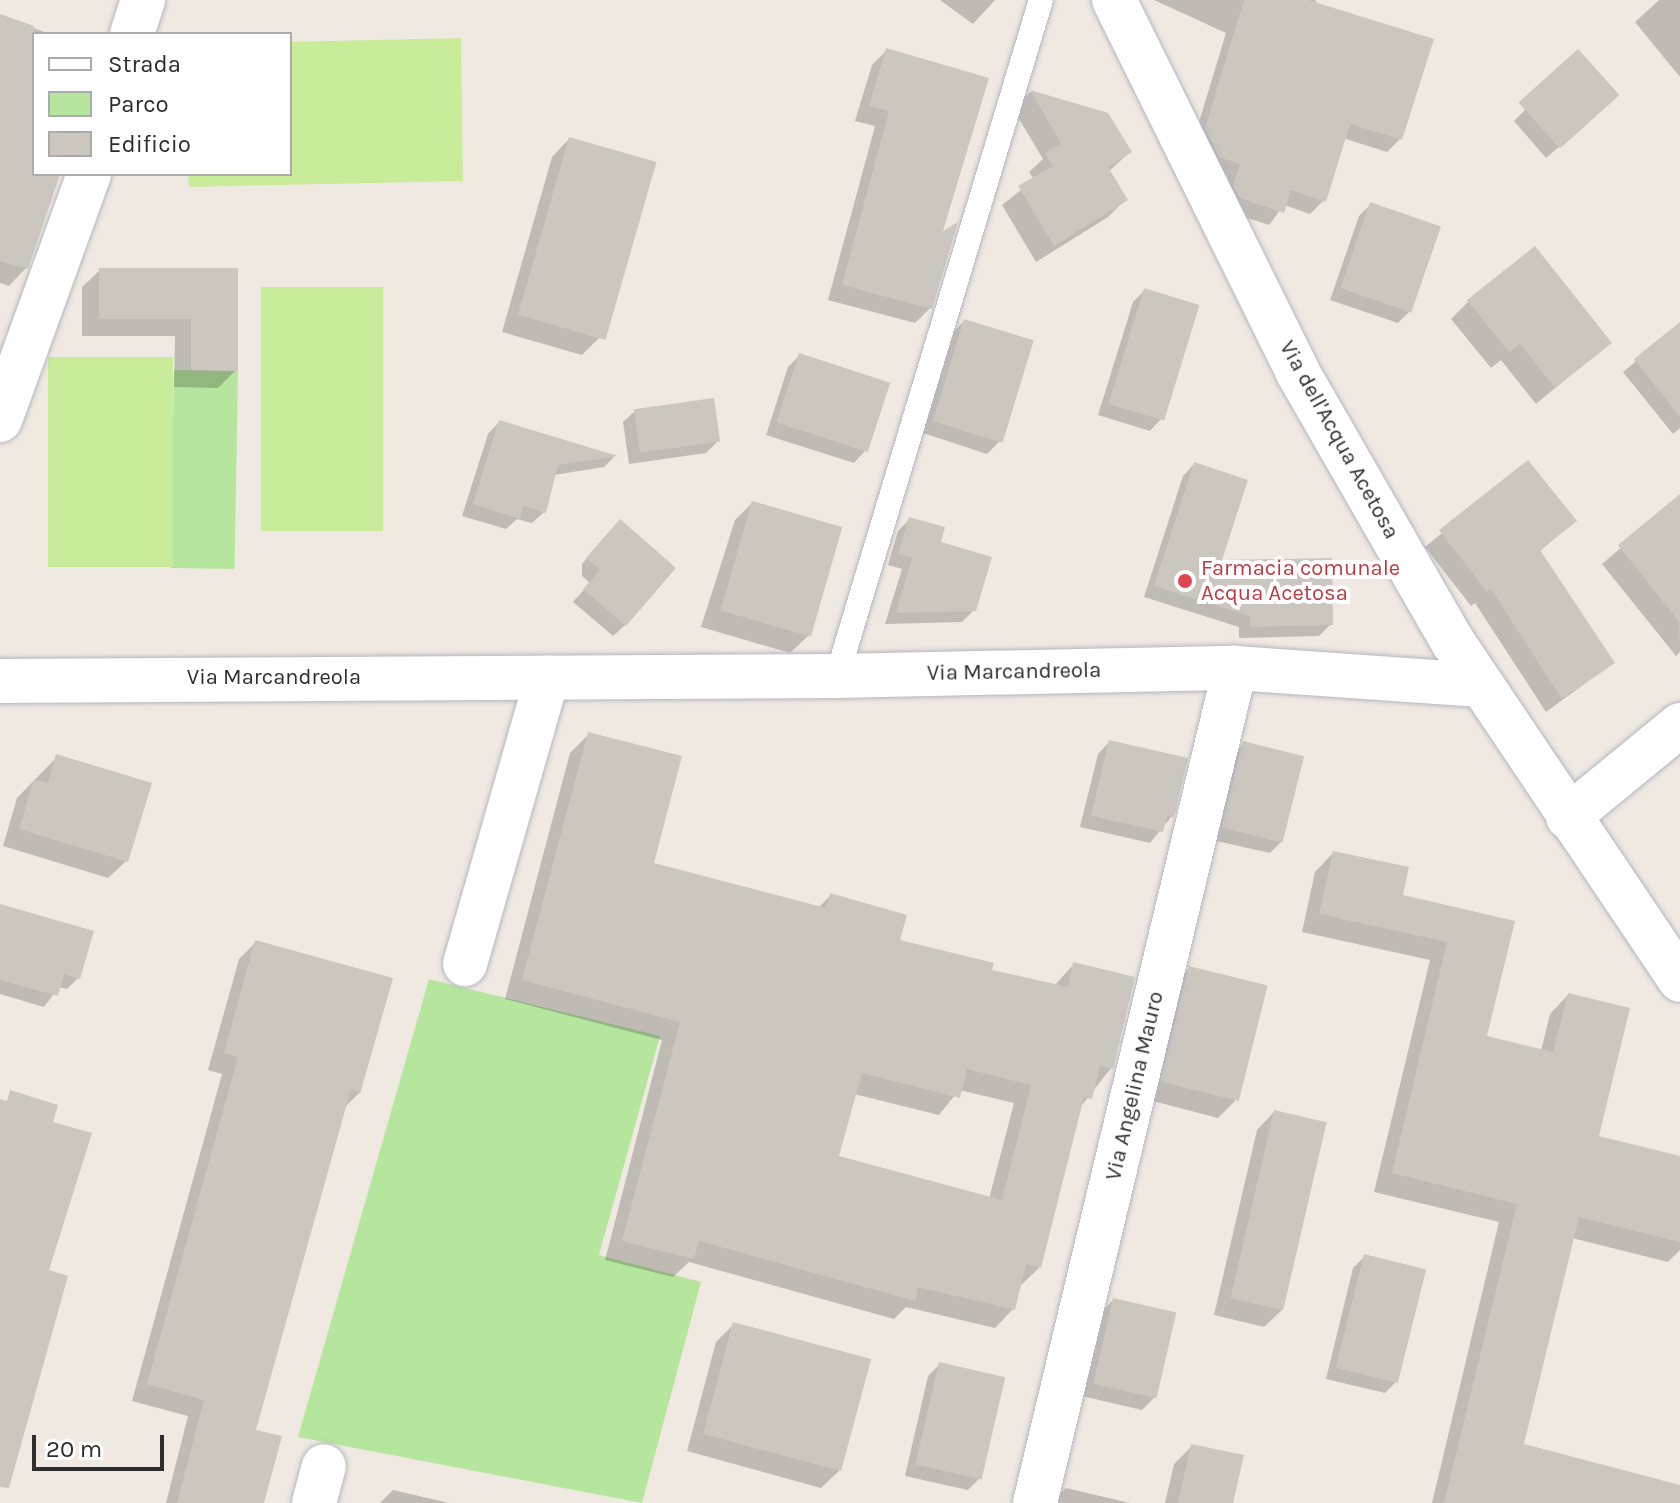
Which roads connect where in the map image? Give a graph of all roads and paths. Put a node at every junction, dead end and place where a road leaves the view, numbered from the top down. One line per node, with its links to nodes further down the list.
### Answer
1 (143, 0): 4 (street)
2 (1041, 0): 8 (lane)
3 (1114, 0): 11 (street, Via dell'Acqua Acetosa)
4 (133, 32)
5 (88, 176): 6 (street)
6 (0, 420)
7 (1235, 668): 8 (street, Via Marcandreola); 11 (street, Via Marcandreola); 16 (street, Via Angelina Mauro)
8 (837, 676): 9 (street, Via Marcandreola)
9 (547, 678): 10 (street, Via Marcandreola); 14 (street)
10 (0, 681)
11 (1480, 685): 13 (street, Via dell'Acqua Acetosa)
12 (1680, 725): 13 (street)
13 (1568, 817): 15 (street, Via dell'Acqua Acetosa)
14 (465, 964)
15 (1680, 980)
16 (1035, 1503)

